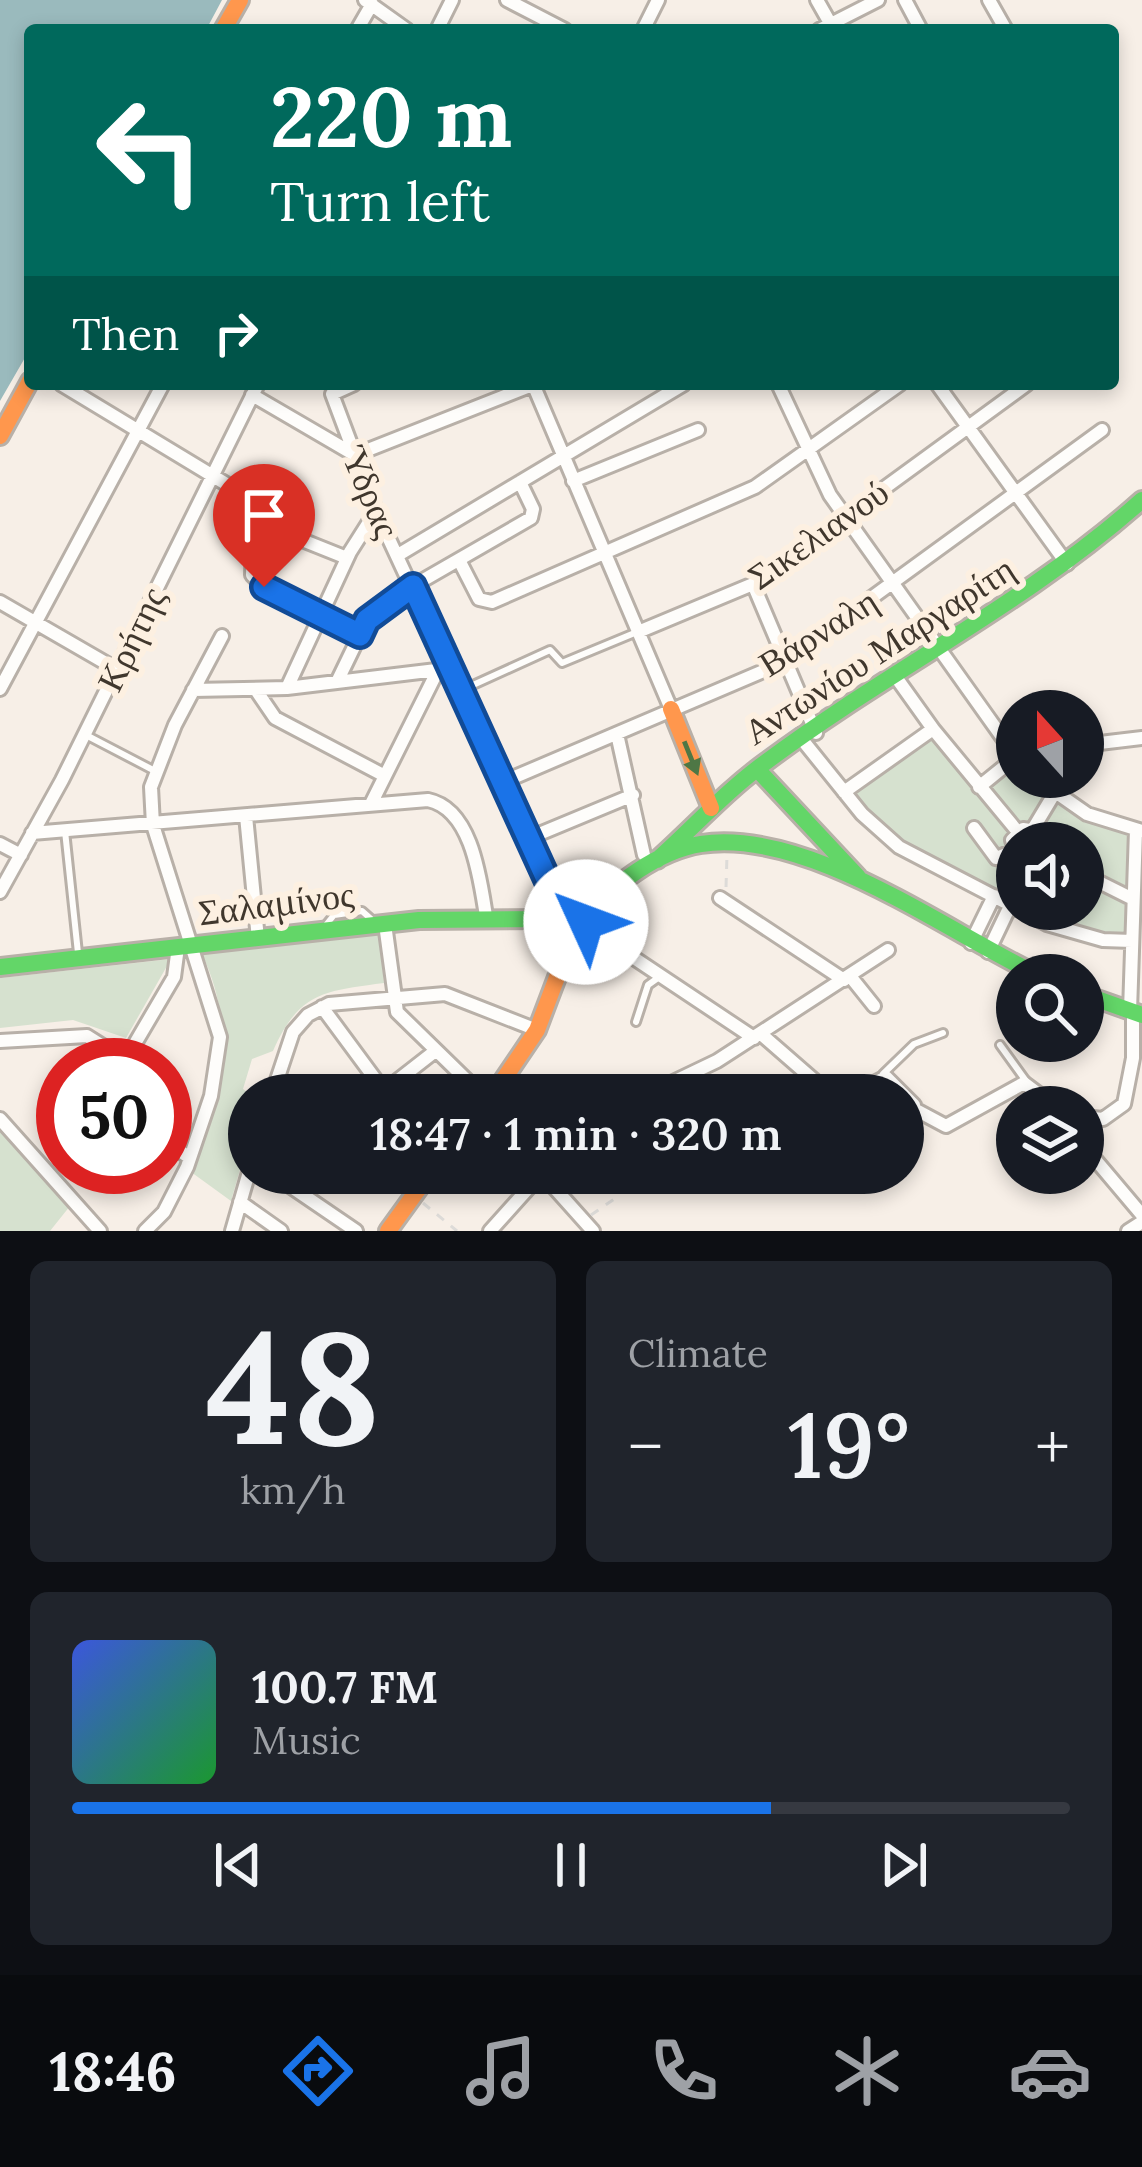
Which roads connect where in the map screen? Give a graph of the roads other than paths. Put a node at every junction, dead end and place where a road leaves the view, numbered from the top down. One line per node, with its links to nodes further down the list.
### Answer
1 (507, 0): 5 (street)
2 (878, 0): 6 (street)
3 (368, 2): 4 (street)
4 (399, 24)
5 (553, 24)
6 (835, 24)
7 (25, 390): 23 (main road)
8 (70, 390): 22 (street)
9 (160, 390): 22 (street)
10 (255, 390): 25 (street); 27 (street, Κρήτης)
11 (341, 390): 25 (street, Ύδρας)
12 (519, 390): 25 (street)
13 (536, 390): 26 (street)
14 (673, 390): 26 (street)
15 (781, 390): 24 (street)
16 (892, 390): 24 (street)
17 (941, 390): 19 (street)
18 (1019, 390): 19 (street, Σικελιανού)
19 (966, 428): 30 (street); 33 (street, Σικελιανού)
20 (698, 430): 28 (street)
21 (1102, 430): 30 (street, Βάρναλη)
22 (136, 434): 27 (street); 45 (street)
23 (0, 436)
24 (809, 451): 33 (street); 35 (street)
25 (355, 455): 32 (street, Ύδρας)
26 (562, 457): 28 (street); 29 (street)
27 (211, 475): 44 (street); 51 (street, Κρήτης)
28 (573, 481): 35 (street)
29 (520, 482): 36 (street); 38 (street)
30 (1014, 496): 39 (street); 41 (street, Βάρναλη)
31 (1142, 500): 39 (main road, Αντωνίου Μαργαρίτη)
32 (376, 511): 36 (street, Ύδρας); 37 (street)
33 (845, 514): 40 (street, Σικελιανού); 41 (street)
34 (287, 534): 37 (street)
35 (604, 552): 38 (street); 46 (street)
36 (398, 555): 42 (street, Ύδρας)
37 (347, 558): 44 (street)
38 (459, 560): 42 (street)
39 (1067, 564): 49 (main road, Αντωνίου Μαργαρίτη)
40 (753, 584): 46 (street, Σικελιανού); 50 (street)
41 (894, 584): 49 (street); 50 (street, Βάρναλη)
42 (413, 586): 47 (street); 52 (street, Ύδρας)
43 (0, 602): 45 (street)
44 (320, 615): 47 (street); 55 (street)
45 (35, 623): 51 (street); 56 (street)
46 (638, 632): 59 (lane, Σικελιανού); 60 (street)
47 (360, 635): 54 (street)
48 (222, 636): 57 (street)
49 (941, 650): 53 (main road, Αντωνίου Μαργαρίτη); 61 (street)
50 (782, 663): 60 (street, Βάρναλη); 66 (street)
51 (116, 669): 63 (street, Κρήτης)
52 (445, 669): 54 (street); 59 (street, Ύδρας); 71 (street)
53 (898, 680): 62 (street); 66 (main road, Αντωνίου Μαργαρίτη)
54 (338, 682): 55 (street)
55 (287, 688): 58 (street)
56 (0, 689)
57 (193, 690): 58 (street); 70 (street)
58 (256, 690): 71 (street)
59 (463, 690): 72 (street, Ύδρας)
60 (671, 709): 64 (street, Βάρναλη); 80 (main road, one-way to 80)
61 (996, 727)
62 (933, 729): 73 (street); 74 (street)
63 (84, 734): 70 (lane); 89 (street, Κρήτης)
64 (616, 734): 72 (street, Βάρναλη); 75 (street)
65 (1142, 738): 67 (street)
66 (804, 742): 68 (main road, Αντωνίου Μαργαρίτη); 74 (street); 78 (main road)
67 (1104, 743)
68 (757, 769): 78 (main road); 80 (main road, Αντωνίου Μαργαρίτη)
69 (996, 770): 73 (street)
70 (155, 771): 85 (street)
71 (385, 776): 79 (street)
72 (502, 782): 91 (street, Ύδρας)
73 (979, 787): 82 (street)
74 (844, 792): 100 (street)
75 (633, 795): 91 (street); 95 (street)
76 (1051, 798): 83 (street)
77 (1061, 798): 87 (street)
78 (784, 799): 84 (main road)
79 (371, 804): 81 (street); 104 (street)
80 (711, 808): 90 (main road, Αντωνίου Μαργαρίτη)
81 (247, 816): 85 (street); 111 (street)
82 (1017, 822)
83 (1032, 822)
84 (804, 824): 93 (main road); 99 (main road)
85 (153, 826): 88 (street); 114 (street)
86 (974, 829): 96 (street)
87 (1139, 830): 101 (street)
88 (65, 831): 89 (street); 118 (lane)
89 (32, 833): 94 (street, Κρήτης)
90 (696, 837): 93 (main road); 95 (main road)
91 (527, 838): 105 (street, Ύδρας)
92 (0, 844): 94 (street)
93 (782, 852): 99 (main road)
94 (21, 855): 98 (street, Κρήτης)
95 (651, 858): 109 (main road)
96 (996, 858)
97 (1104, 884): 101 (street)
98 (0, 892)
99 (877, 893): 113 (main road)
100 (996, 898)
101 (1133, 899): 112 (street)
102 (723, 900): 121 (street)
103 (996, 909): 113 (street)
104 (487, 916): 105 (main road, Σαλαμίνος); 106 (main road, Σαλαμίνος)
105 (562, 917): 109 (main road, Σαλαμίνος)
106 (378, 921): 108 (lane); 111 (main road, Σαλαμίνος); 122 (street)
107 (996, 923): 116 (street)
108 (326, 925)
109 (581, 925): 120 (street); 128 (main road)
110 (1066, 930): 112 (street)
111 (258, 939): 114 (main road, Σαλαμίνος)
112 (1132, 941): 126 (street)
113 (970, 943): 116 (main road)
114 (185, 947): 118 (main road, Σαλαμίνος); 133 (street); 152 (street)
115 (888, 950): 121 (street)
116 (988, 952): 117 (main road)
117 (996, 956)
118 (79, 959): 119 (main road, Σαλαμίνος)
119 (0, 968)
120 (663, 974): 127 (lane); 130 (street)
121 (847, 978): 124 (street); 130 (street)
122 (394, 997): 125 (street); 128 (street); 136 (street)
123 (1104, 1002): 126 (main road)
124 (874, 1006)
125 (322, 1007): 138 (street); 139 (street)
126 (1135, 1013): 149 (street)
127 (635, 1022)
128 (537, 1030): 142 (main road)
129 (943, 1033): 145 (lane)
130 (758, 1036): 143 (street); 144 (street)
131 (52, 1038): 132 (street)
132 (90, 1038)
133 (138, 1038)
134 (36, 1039): 135 (street)
135 (0, 1041)
136 (434, 1052): 140 (street); 141 (street)
137 (1013, 1062): 146 (lane)
138 (279, 1074)
139 (371, 1074)
140 (408, 1074)
141 (459, 1074)
142 (507, 1074)
143 (686, 1074)
144 (806, 1074)
145 (884, 1074)
146 (1028, 1083): 147 (street); 151 (street)
147 (1032, 1086)
148 (924, 1117): 151 (street)
149 (1104, 1118)
150 (0, 1119): 163 (street)
151 (926, 1119)
152 (192, 1152)
153 (1104, 1171): 161 (street)
154 (173, 1194): 164 (street)
155 (242, 1194): 160 (street)
156 (302, 1194): 167 (street)
157 (412, 1194): 168 (main road)
158 (523, 1194): 169 (street)
159 (561, 1194): 162 (street)
160 (240, 1202): 165 (street); 166 (street)
161 (1142, 1218): 170 (street)
162 (589, 1225)
163 (100, 1231)
164 (146, 1231)
165 (232, 1231)
166 (281, 1231)
167 (356, 1231)
168 (388, 1231)
169 (490, 1231)
170 (1128, 1231)

